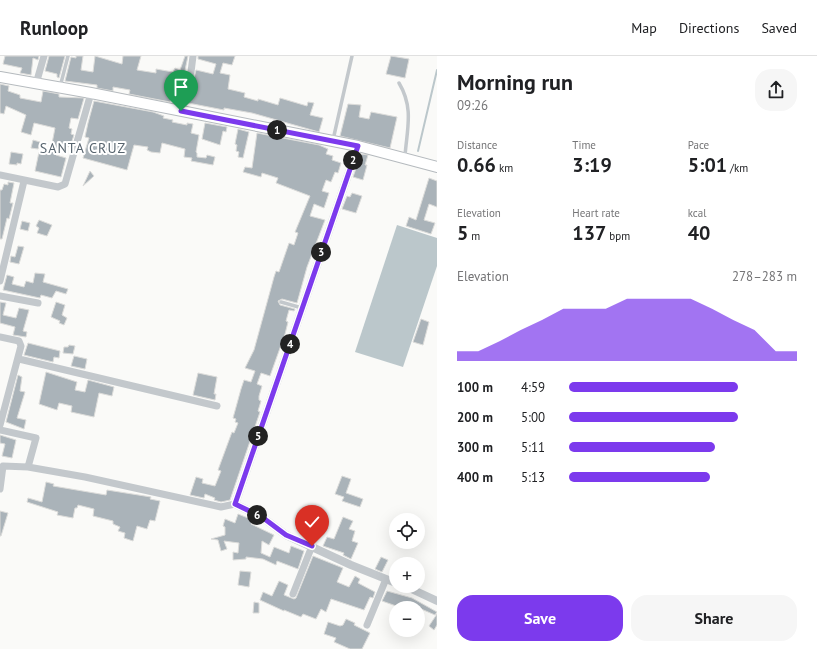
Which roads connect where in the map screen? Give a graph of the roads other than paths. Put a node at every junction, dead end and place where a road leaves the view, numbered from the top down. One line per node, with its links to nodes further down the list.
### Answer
1 (44, 56): 6 (street)
2 (68, 56): 8 (lane)
3 (193, 56): 10 (street)
4 (352, 56): 11 (lane)
5 (0, 77): 6 (main road)
6 (36, 84): 8 (main road)
7 (399, 84): 13 (lane)
8 (60, 88): 9 (main road)
9 (91, 93): 10 (main road); 16 (street)
10 (181, 111): 11 (main road)
11 (332, 141): 12 (main road)
12 (358, 146): 13 (main road); 21 (street)
13 (405, 158): 14 (main road)
14 (437, 167)
15 (0, 175): 16 (street)
16 (24, 181): 17 (street)
17 (0, 281)
18 (0, 296): 20 (street)
19 (281, 302): 21 (lane)
20 (38, 303)
21 (302, 308): 29 (street)
22 (0, 337): 23 (street)
23 (19, 359): 24 (street); 25 (street)
24 (217, 406)
25 (0, 425)
26 (0, 430): 27 (street)
27 (28, 467): 28 (street); 29 (street)
28 (0, 489)
29 (235, 504): 30 (street)
30 (312, 546): 31 (street); 34 (street)
31 (386, 579): 32 (street); 36 (street)
32 (389, 580)
33 (419, 593): 35 (street)
34 (293, 594)
35 (437, 601)
36 (367, 625)

